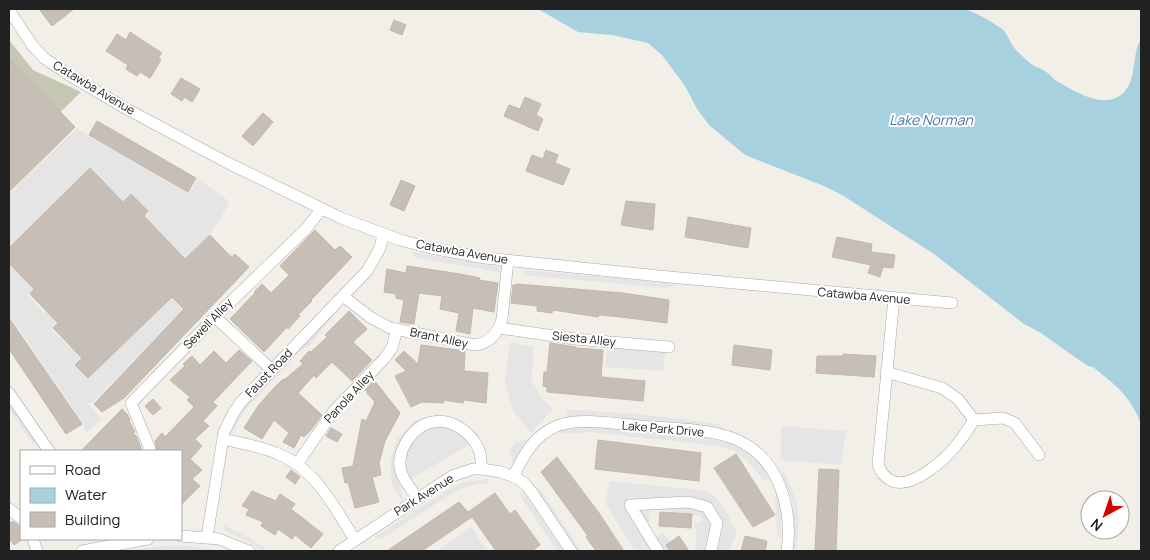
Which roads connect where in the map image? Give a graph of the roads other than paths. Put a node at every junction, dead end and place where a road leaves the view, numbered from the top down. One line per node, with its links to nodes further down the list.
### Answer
1 (9, 10): 2 (street, Catawba Avenue)
2 (321, 208): 3 (street, Catawba Avenue); 8 (street, Sewell Alley)
3 (383, 234): 4 (street, Catawba Avenue); 5 (street, Faust Road)
4 (508, 260): 6 (street, Catawba Avenue); 9 (street)
5 (343, 296): 10 (street, Brant Alley); 12 (street, Faust Road)
6 (894, 298): 7 (street, Catawba Avenue); 13 (street)
7 (952, 304)
8 (215, 316): 12 (street); 18 (street, Sewell Alley)
9 (499, 328): 10 (street, Brant Alley); 11 (street, Siesta Alley)
10 (397, 329): 20 (street, Panola Alley)
11 (670, 347)
12 (272, 370): 16 (street, Faust Road)
13 (886, 372): 15 (street); 15 (street)
14 (9, 392): 17 (street)
15 (974, 420): 19 (street)
16 (223, 438): 20 (street); 27 (street, Faust Road)
17 (48, 450)
18 (149, 450)
19 (1039, 455)
20 (297, 464): 29 (street)
21 (482, 468): 22 (street); 23 (street, Park Avenue); 23 (street)
22 (513, 477): 34 (street); 37 (street, Lake Park Drive)
23 (417, 498): 29 (street, Park Avenue)
24 (9, 510): 25 (street)
25 (20, 517)
26 (182, 536): 27 (street)
27 (207, 537): 32 (street)
28 (141, 540): 30 (street)
29 (355, 540): 33 (street, Park Avenue)
30 (101, 546): 31 (street)
31 (82, 551)
32 (249, 551)
33 (339, 551)
34 (571, 551)
35 (658, 551): 36 (street)
36 (711, 551)
37 (787, 551)

